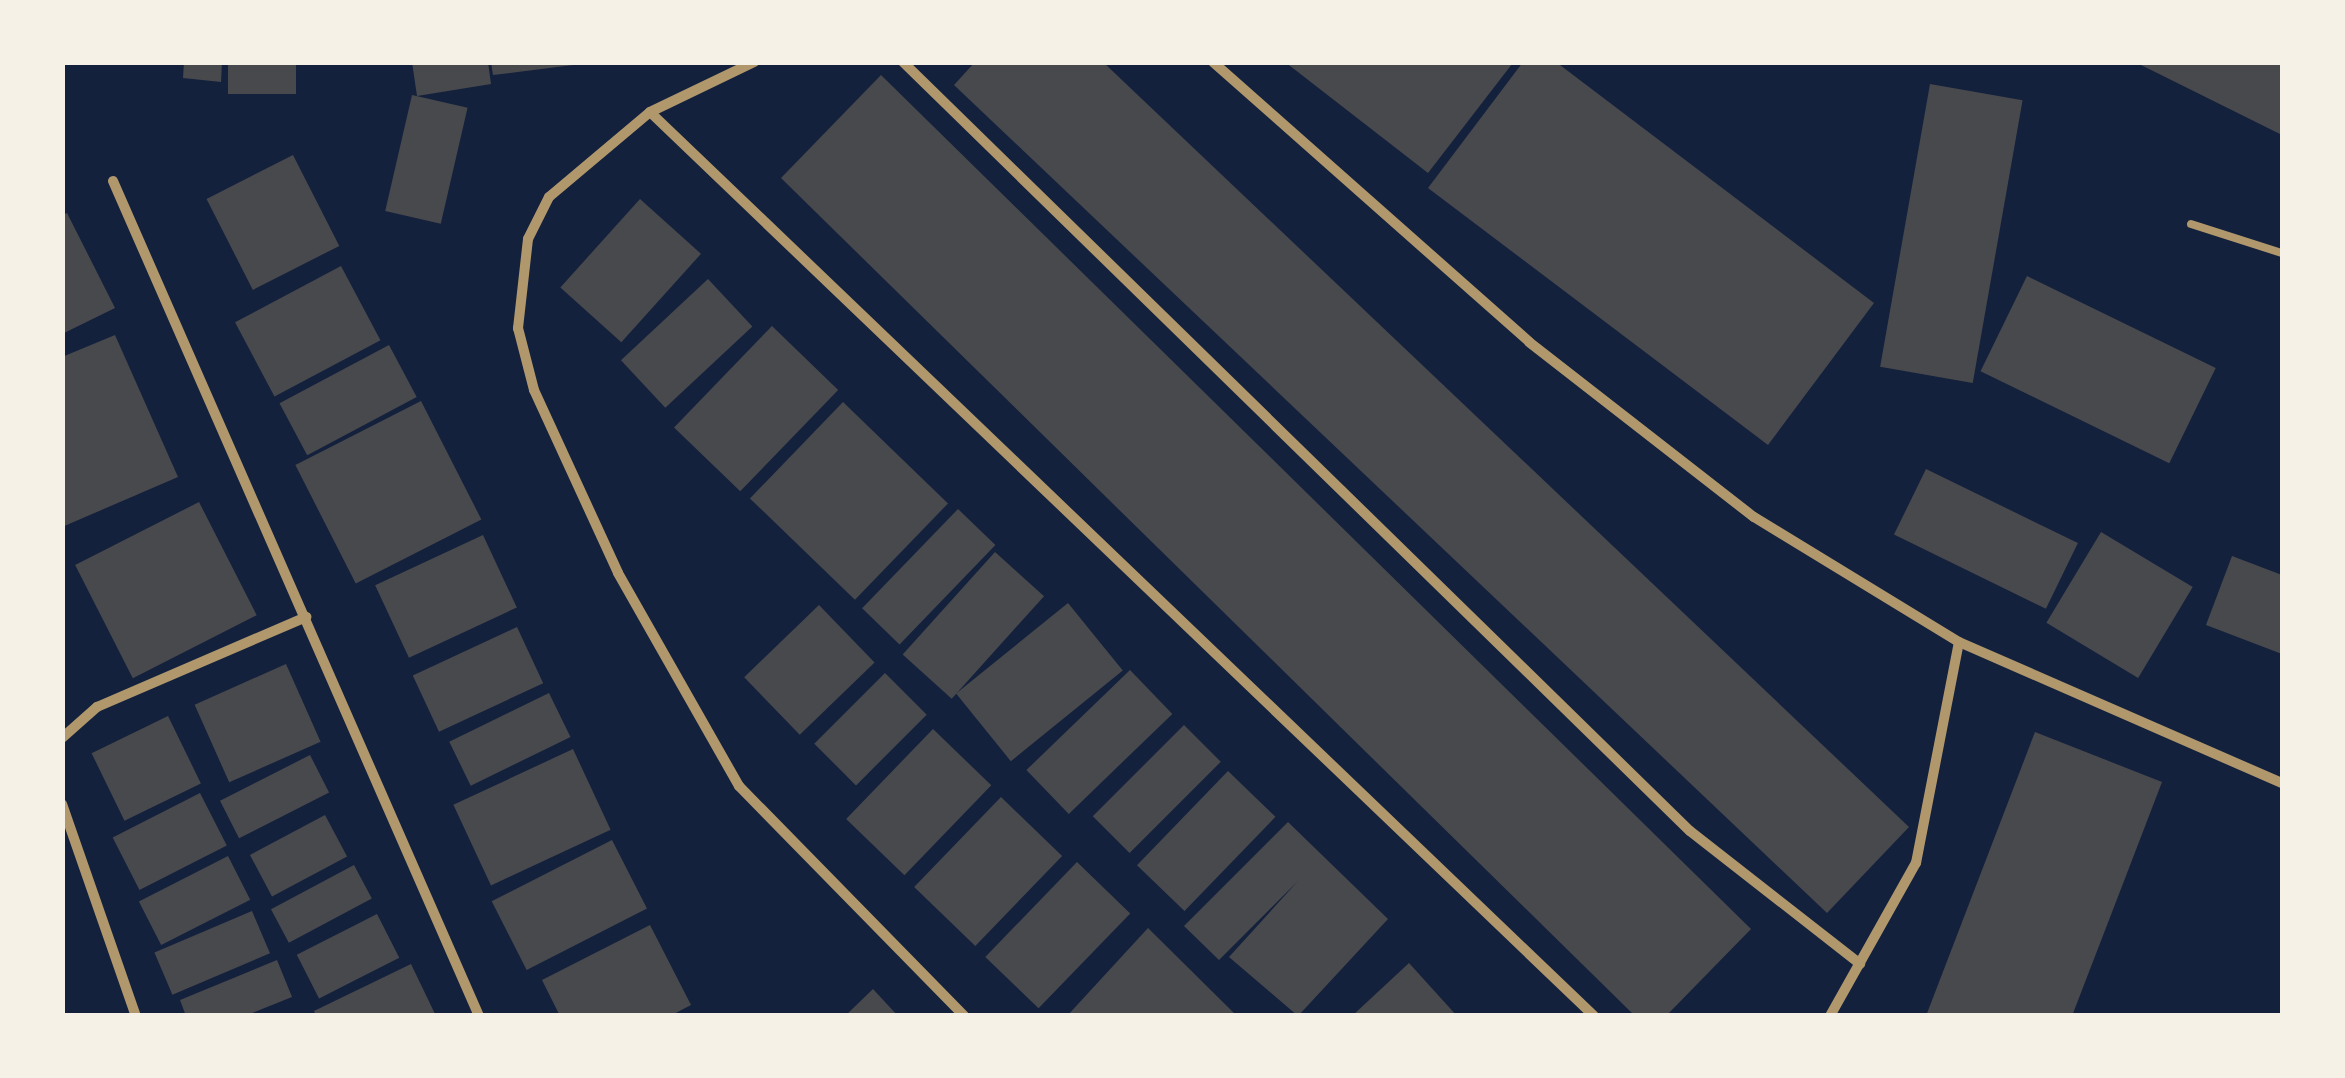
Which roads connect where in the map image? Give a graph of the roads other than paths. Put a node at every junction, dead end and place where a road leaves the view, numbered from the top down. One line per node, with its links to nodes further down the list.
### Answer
1 (754, 62): 4 (street)
2 (903, 62): 13 (street)
3 (1213, 62): 9 (street)
4 (650, 112): 16 (street); 17 (street)
5 (112, 181): 8 (street)
6 (2191, 224): 7 (lane)
7 (2282, 253)
8 (306, 617): 10 (street); 15 (street)
9 (1959, 642): 11 (street); 13 (street)
10 (62, 738)
11 (2282, 783)
12 (62, 804): 14 (street)
13 (1860, 964): 18 (street)
14 (136, 1016)
15 (478, 1016)
16 (964, 1016)
17 (1594, 1016)
18 (1830, 1016)

